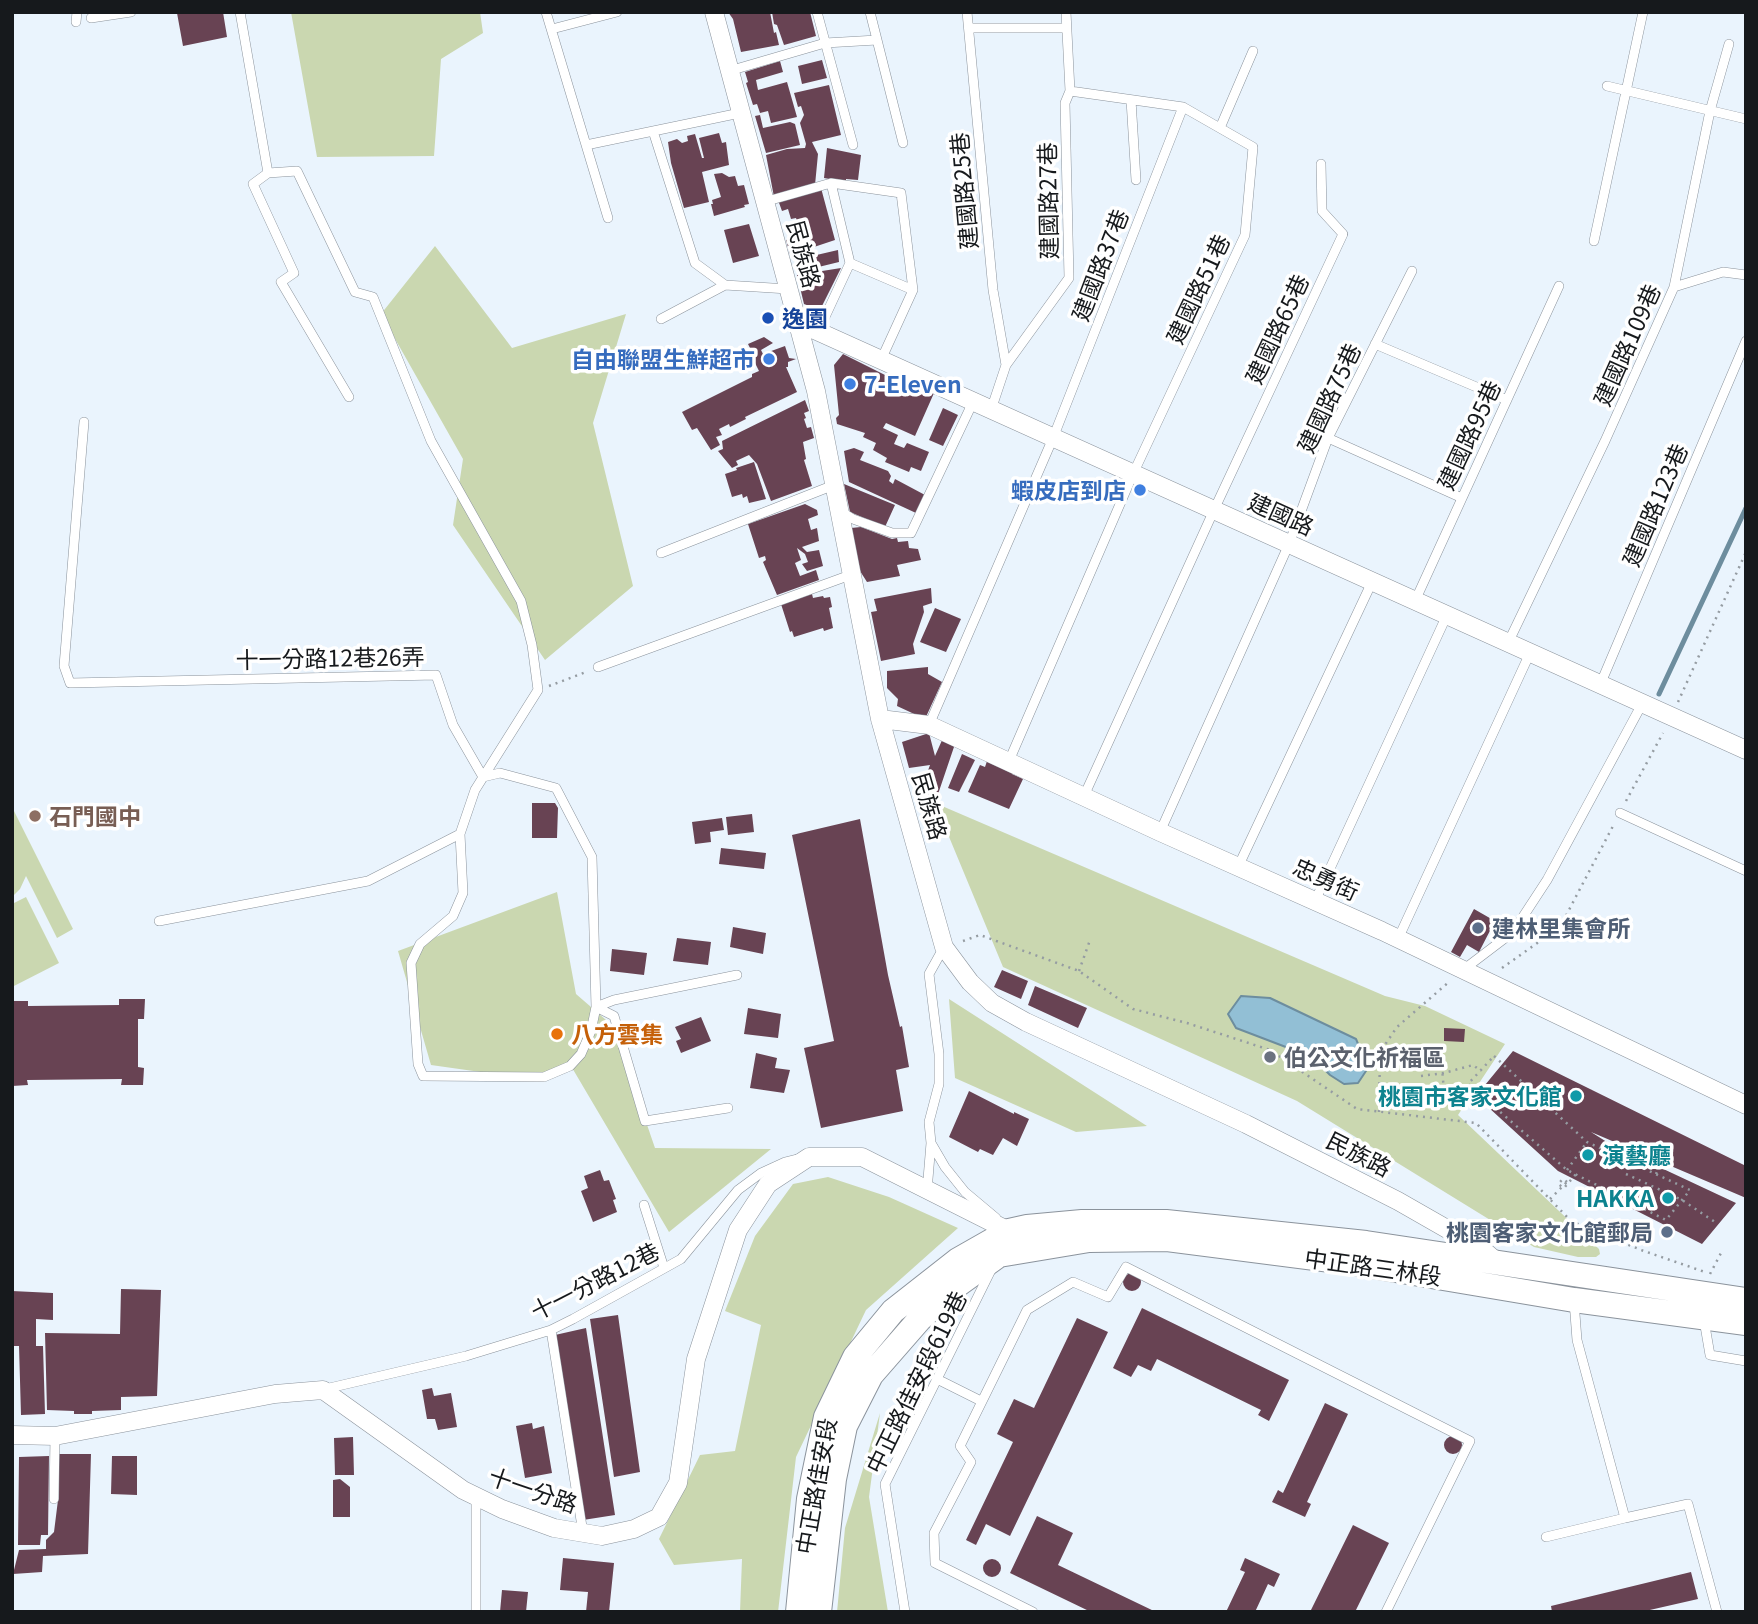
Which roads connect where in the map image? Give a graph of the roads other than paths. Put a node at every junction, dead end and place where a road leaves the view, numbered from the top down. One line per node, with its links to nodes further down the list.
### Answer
1 (131, 12): 11 (lane)
2 (240, 12): 34 (lane)
3 (547, 12): 14 (lane)
4 (617, 12): 14 (lane)
5 (714, 12): 19 (street, 民族路)
6 (817, 12): 16 (lane)
7 (870, 12): 15 (lane)
8 (967, 12): 12 (lane, 建國路25巷)
9 (1066, 12): 13 (lane, 建國路27巷)
10 (1643, 12): 21 (lane)
11 (91, 18)
12 (969, 28): 13 (lane); 54 (lane, 建國路25巷)
13 (1066, 28): 22 (lane, 建國路27巷)
14 (552, 29): 31 (lane)
15 (877, 40): 16 (lane); 30 (lane)
16 (825, 43): 19 (lane); 32 (lane)
17 (1729, 44): 25 (lane, 建國路109巷)
18 (1253, 51): 28 (lane)
19 (729, 71): 26 (street, 民族路)
20 (1607, 86): 21 (lane)
21 (1625, 89): 25 (lane); 39 (lane)
22 (1070, 91): 23 (lane); 54 (lane, 建國路27巷)
23 (1131, 100): 24 (lane); 35 (lane)
24 (1183, 107): 28 (lane, 建國路51巷); 60 (lane, 建國路37巷)
25 (1710, 111): 27 (lane); 45 (lane, 建國路109巷)
26 (740, 113): 29 (lane); 37 (street, 民族路)
27 (1746, 119)
28 (1220, 128): 62 (lane, 建國路51巷)
29 (653, 131): 31 (lane); 43 (lane)
30 (903, 144)
31 (586, 145): 38 (lane)
32 (853, 145)
33 (1321, 164): 66 (lane, 建國路65巷)
34 (268, 173): 55 (lane); 82 (lane)
35 (1136, 180)
36 (831, 183): 37 (lane); 40 (lane); 47 (lane)
37 (764, 202): 46 (street, 民族路)
38 (608, 218)
39 (1594, 241)
40 (849, 263): 47 (lane); 50 (lane)
41 (1412, 271): 52 (lane, 建國路75巷)
42 (1746, 275): 45 (lane)
43 (725, 285): 46 (lane); 48 (lane)
44 (1559, 286): 56 (lane, 建國路95巷)
45 (1674, 287): 73 (lane, 建國路109巷)
46 (788, 289): 49 (street, 民族路)
47 (913, 290): 53 (lane)
48 (661, 319)
49 (797, 322): 50 (street, 建國路); 63 (street, 民族路)
50 (818, 332): 53 (street, 建國路)
51 (1746, 341): 76 (lane, 建國路123巷)
52 (1375, 344): 56 (lane); 61 (lane, 建國路75巷)
53 (881, 360): 57 (street, 建國路)
54 (1006, 365): 58 (lane, 建國路27巷)
55 (349, 397)
56 (1507, 400): 64 (lane, 建國路95巷)
57 (973, 402): 58 (street, 建國路); 65 (lane)
58 (991, 410): 60 (street, 建國路)
59 (84, 422): 82 (lane, 十一分路12巷26弄)
60 (1053, 438): 62 (street, 建國路); 79 (lane, 建國路37巷)
61 (1328, 438): 64 (lane); 67 (lane, 建國路75巷)
62 (1133, 474): 66 (street, 建國路); 81 (lane)
63 (835, 485): 65 (street, 民族路); 68 (lane)
64 (1462, 498): 71 (lane, 建國路95巷)
65 (840, 510): 69 (street, 民族路)
66 (1214, 510): 67 (street, 建國路); 83 (lane)
67 (1289, 544): 70 (street, 建國路); 85 (lane, 建國路75巷)
68 (661, 553)
69 (853, 574): 75 (lane); 78 (street, 民族路)
70 (1372, 582): 71 (street, 建國路); 87 (lane)
71 (1415, 601): 72 (street, 建國路)
72 (1447, 615): 73 (street, 建國路); 89 (lane)
73 (1508, 643): 74 (street, 建國路)
74 (1530, 653): 76 (street, 建國路); 91 (lane)
75 (598, 667)
76 (1600, 685): 77 (street, 建國路)
77 (1642, 704): 80 (street, 建國路); 93 (lane)
78 (880, 719): 79 (street, 忠勇街); 92 (street, 民族路)
79 (929, 725): 81 (street, 忠勇街)
80 (1746, 750)
81 (1009, 761): 83 (street, 忠勇街)
82 (483, 777): 86 (lane); 95 (lane)
83 (1084, 796): 85 (street, 忠勇街)
84 (1620, 813): 88 (lane)
85 (1160, 832): 87 (street, 忠勇街)
86 (460, 834): 90 (lane); 95 (lane)
87 (1238, 867): 89 (street, 忠勇街)
88 (1746, 871)
89 (1315, 901): 91 (street, 忠勇街)
90 (159, 921)
91 (1398, 939): 93 (street, 忠勇街)
92 (944, 947): 98 (lane); 104 (street, 民族路)
93 (1463, 970): 96 (street, 忠勇街)
94 (737, 975): 95 (lane)
95 (596, 1007): 97 (lane)
96 (1746, 1105)
97 (728, 1108)
98 (931, 1143): 100 (lane); 102 (lane)
99 (809, 1157): 100 (street); 105 (lane, 十一分路12巷); 122 (street, 十一分路)
100 (927, 1192): 102 (street)
101 (644, 1205): 105 (lane)
102 (1009, 1231): 103 (lane, 中正路佳安段619巷); 104 (main road, 中正路三林段); 125 (main road, 中正路佳安段)
103 (999, 1255): 107 (main road, 中正路三林段); 114 (lane, 中正路佳安段619巷); 126 (main road, 中正路佳安段)
104 (1498, 1263): 106 (main road, 中正路三林段); 107 (street, 民族路)
105 (664, 1268): 112 (lane, 十一分路12巷)
106 (1577, 1275): 108 (lane); 109 (main road, 中正路三林段)
107 (1528, 1291): 108 (main road, 中正路三林段)
108 (1574, 1300): 110 (main road, 中正路三林段); 121 (lane)
109 (1746, 1300)
110 (1703, 1317): 111 (main road, 中正路三林段); 113 (lane)
111 (1746, 1323)
112 (551, 1330): 115 (lane, 十一分路12巷); 122 (lane)
113 (1746, 1361)
114 (937, 1379): 116 (lane); 127 (lane, 中正路佳安段619巷)
115 (323, 1390): 118 (street); 119 (street, 十一分路)
116 (982, 1401): 128 (lane); 129 (lane)
117 (12, 1435): 118 (street)
118 (55, 1436): 120 (lane)
119 (476, 1496): 122 (street, 十一分路); 124 (lane)
120 (54, 1499)
121 (1625, 1518): 123 (lane); 130 (lane)
122 (583, 1533)
123 (1546, 1537)
124 (476, 1612)
125 (798, 1612)
126 (820, 1612)
127 (905, 1612)
128 (1033, 1612)
129 (1386, 1612)
130 (1717, 1612)

